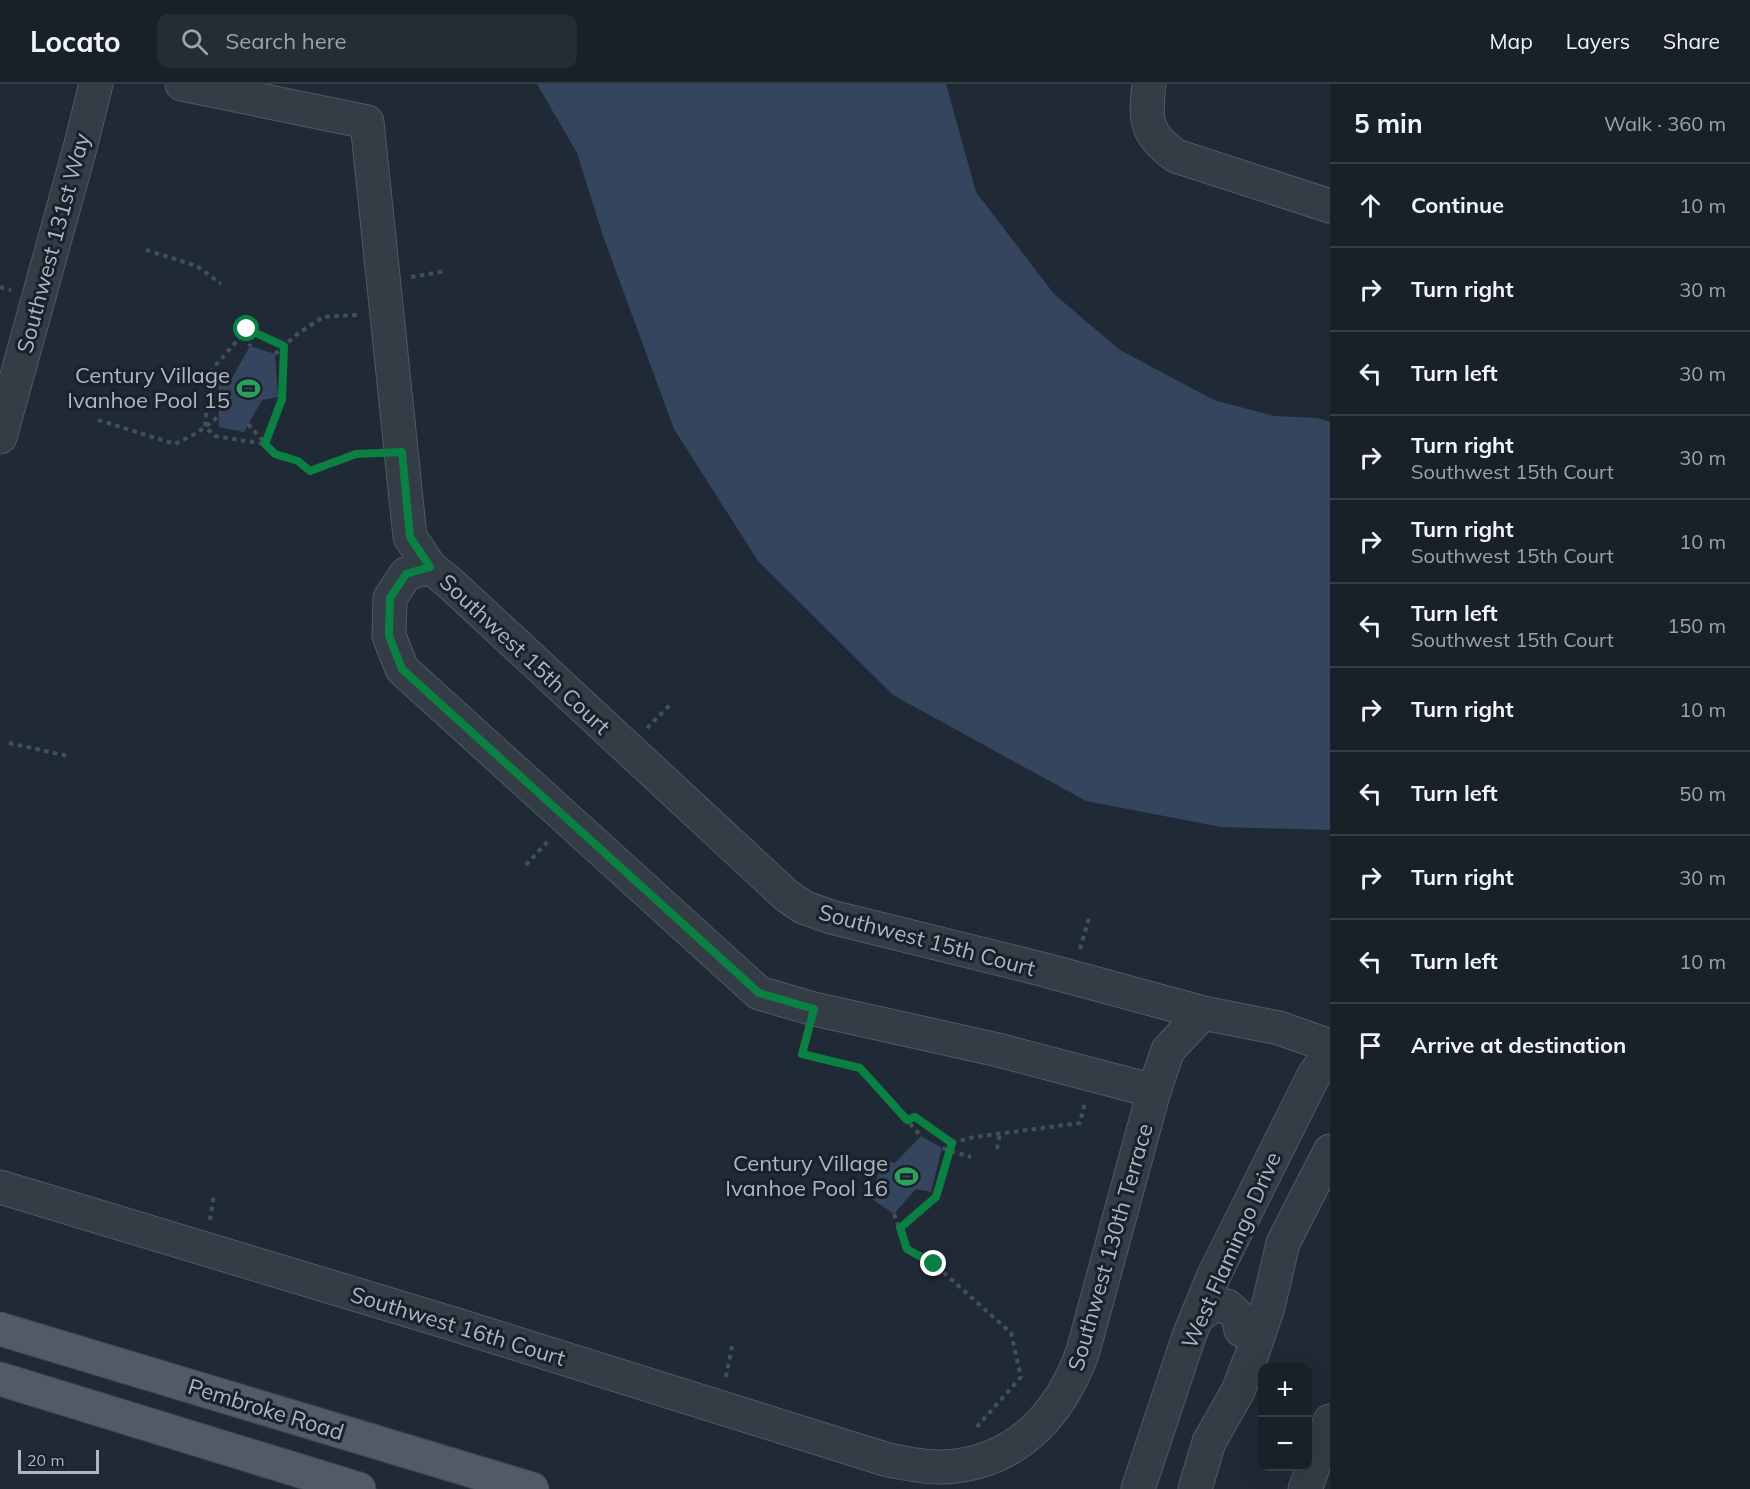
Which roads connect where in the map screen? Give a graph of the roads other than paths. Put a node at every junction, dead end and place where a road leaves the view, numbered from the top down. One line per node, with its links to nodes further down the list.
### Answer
1 (96, 84): 5 (street, Southwest 131st Way)
2 (182, 84): 6 (street, Southwest 15th Court)
3 (1149, 84): 4 (street)
4 (1330, 206)
5 (0, 437)
6 (430, 567): 7 (street, Southwest 15th Court); 10 (street, Southwest 15th Court)
7 (1203, 1013): 8 (street, Southwest 15th Court); 10 (street, Southwest 130th Terrace)
8 (1330, 1046)
9 (1330, 1053): 14 (street, West Flamingo Drive)
10 (1154, 1091): 21 (street, Southwest 130th Terrace)
11 (1330, 1151): 13 (street, West Flamingo Drive)
12 (0, 1187): 21 (street, Southwest 16th Court)
13 (1283, 1243): 16 (street, West Flamingo Drive); 20 (street, West Flamingo Drive)
14 (1198, 1316): 16 (street); 19 (street, West Flamingo Drive)
15 (0, 1329): 23 (main road, Pembroke Road)
16 (1241, 1330): 20 (street, West Flamingo Drive)
17 (0, 1379): 22 (main road)
18 (1330, 1421): 26 (street)
19 (1159, 1425): 20 (street); 24 (street, West Flamingo Drive)
20 (1209, 1442): 25 (street, West Flamingo Drive)
21 (916, 1465)
22 (359, 1489)
23 (532, 1489)
24 (1138, 1489)
25 (1195, 1489)
26 (1305, 1489)

